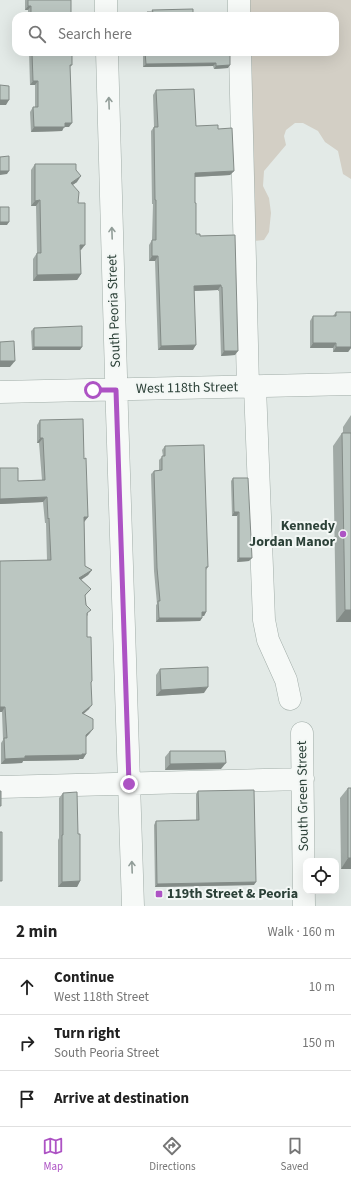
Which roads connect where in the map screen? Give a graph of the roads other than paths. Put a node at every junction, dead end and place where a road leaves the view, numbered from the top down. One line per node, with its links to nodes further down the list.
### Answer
1 (106, 0): 3 (street)
2 (239, 0): 4 (street)
3 (106, 12)
4 (239, 12)
5 (107, 56): 9 (street, South Peoria Street, one-way to 5)
6 (240, 56): 8 (street)
7 (351, 384): 8 (street, West 118th Street)
8 (251, 387): 9 (street, West 118th Street); 11 (street)
9 (116, 390): 10 (street, West 118th Street); 14 (street, South Peoria Street)
10 (0, 392)
11 (290, 699)
12 (302, 733): 13 (street, South Green Street)
13 (303, 779): 14 (street); 17 (street, South Green Street)
14 (129, 784): 15 (street); 16 (street, South Peoria Street, one-way to 14)
15 (0, 787)
16 (133, 906)
17 (304, 906)

